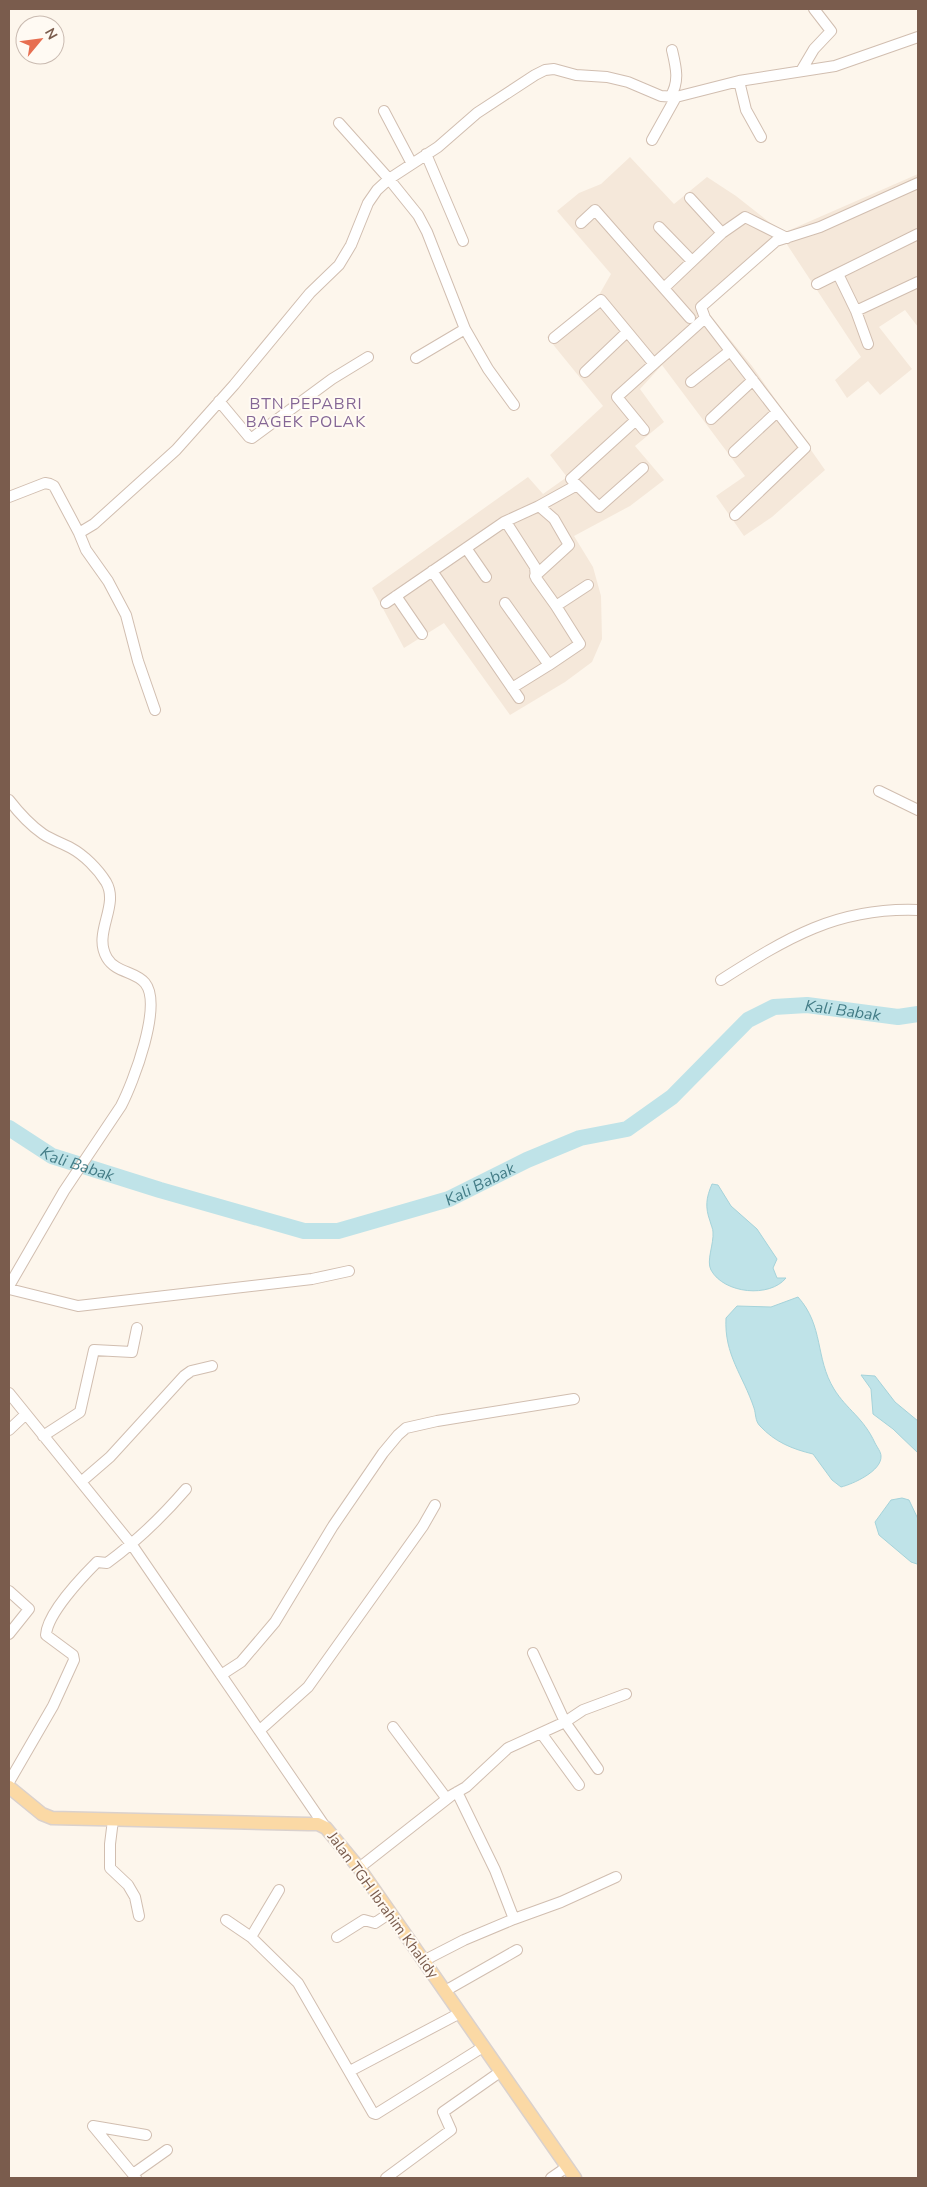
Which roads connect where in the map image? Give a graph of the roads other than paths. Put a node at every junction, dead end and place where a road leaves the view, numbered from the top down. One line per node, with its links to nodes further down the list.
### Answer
1 (814, 9): 4 (street)
2 (918, 37): 4 (street)
3 (672, 50): 6 (street)
4 (801, 71): 5 (street)
5 (740, 81): 6 (street); 9 (street)
6 (673, 97): 10 (street); 11 (street)
7 (384, 112): 12 (street)
8 (339, 123): 13 (street)
9 (761, 137)
10 (652, 140)
11 (426, 154): 12 (street); 21 (street)
12 (412, 164): 13 (street)
13 (389, 179): 30 (street); 41 (street)
14 (918, 183): 20 (street)
15 (690, 198): 18 (street)
16 (580, 223): 26 (street)
17 (660, 227): 22 (street)
18 (722, 233): 20 (street); 22 (street)
19 (918, 234): 23 (street)
20 (787, 238): 29 (street)
21 (462, 241)
22 (692, 261): 26 (street)
23 (838, 274): 25 (street); 27 (street)
24 (918, 282): 27 (street)
25 (817, 284)
26 (664, 288): 28 (street)
27 (856, 310): 33 (street)
28 (690, 318)
29 (704, 318): 34 (street); 37 (street)
30 (465, 329): 36 (street); 42 (street)
31 (627, 332): 32 (street); 37 (street); 38 (street)
32 (554, 338)
33 (868, 344)
34 (730, 351): 39 (street); 40 (street)
35 (368, 357): 41 (street)
36 (416, 358)
37 (654, 364): 45 (street)
38 (585, 372)
39 (753, 380): 43 (street); 44 (street)
40 (691, 382)
41 (219, 401): 54 (street)
42 (514, 405)
43 (777, 412): 47 (street); 52 (street)
44 (711, 419)
45 (636, 420): 46 (street); 49 (street)
46 (644, 430)
47 (734, 452)
48 (642, 468): 49 (street)
49 (577, 485): 51 (street)
50 (9, 497): 54 (street)
51 (539, 506): 53 (street); 58 (street)
52 (735, 515)
53 (506, 522): 55 (street); 58 (street)
54 (79, 533): 68 (street)
55 (466, 548): 56 (street); 57 (street)
56 (432, 571): 60 (street); 66 (street)
57 (486, 576)
58 (536, 576): 63 (street)
59 (588, 585): 63 (street)
60 (396, 596): 61 (street); 64 (street)
61 (386, 603)
62 (505, 604): 65 (street)
63 (556, 606): 65 (street)
64 (422, 634)
65 (549, 665): 66 (street)
66 (512, 688): 67 (street)
67 (519, 698)
68 (155, 710)
69 (879, 791): 71 (street)
70 (9, 800): 75 (street)
71 (918, 810)
72 (918, 910): 73 (street)
73 (720, 980)
74 (349, 1271): 75 (street)
75 (9, 1288)
76 (137, 1328): 82 (street)
77 (212, 1366): 83 (street)
78 (9, 1393): 80 (street)
79 (574, 1399): 90 (street)
80 (26, 1414): 81 (street); 82 (street)
81 (9, 1430)
82 (43, 1436): 83 (street)
83 (81, 1482): 86 (street)
84 (186, 1489): 86 (street)
85 (435, 1505): 94 (street)
86 (132, 1545): 90 (street); 97 (street)
87 (9, 1591): 88 (street)
88 (9, 1634)
89 (532, 1652): 92 (street)
90 (221, 1675): 94 (street)
91 (626, 1694): 92 (street)
92 (565, 1722): 95 (street); 96 (street)
93 (393, 1727): 101 (street)
94 (260, 1730): 103 (street)
95 (541, 1732): 98 (street); 100 (street)
96 (598, 1769)
97 (9, 1782)
98 (580, 1785)
99 (9, 1787): 102 (main road, Jalan TGH Ibrahim Khalidy)
100 (458, 1792): 101 (street); 110 (street)
101 (447, 1799): 104 (street)
102 (113, 1820): 103 (main road, Jalan TGH Ibrahim Khalidy); 108 (street)
103 (326, 1828): 104 (main road, Jalan TGH Ibrahim Khalidy)
104 (359, 1868): 107 (main road, Jalan TGH Ibrahim Khalidy)
105 (616, 1877): 110 (street)
106 (279, 1890): 111 (street)
107 (390, 1913): 112 (street); 114 (main road, Jalan TGH Ibrahim Khalidy)
108 (139, 1916)
109 (226, 1920): 111 (street)
110 (514, 1920): 114 (street)
111 (251, 1937): 118 (street)
112 (337, 1937)
113 (517, 1950): 115 (street)
114 (425, 1960): 115 (main road, Jalan TGH Ibrahim Khalidy)
115 (445, 1990): 116 (main road, Jalan TGH Ibrahim Khalidy)
116 (460, 2014): 117 (main road, Jalan TGH Ibrahim Khalidy); 118 (street)
117 (483, 2047): 118 (street); 119 (main road, Jalan TGH Ibrahim Khalidy)
118 (350, 2071)
119 (500, 2072): 122 (main road, Jalan TGH Ibrahim Khalidy); 124 (street)
120 (146, 2136): 123 (street)
121 (167, 2150): 123 (street)
122 (567, 2167): 125 (street); 126 (main road, Jalan TGH Ibrahim Khalidy)
123 (134, 2176)
124 (386, 2178)
125 (551, 2178)
126 (575, 2178)

